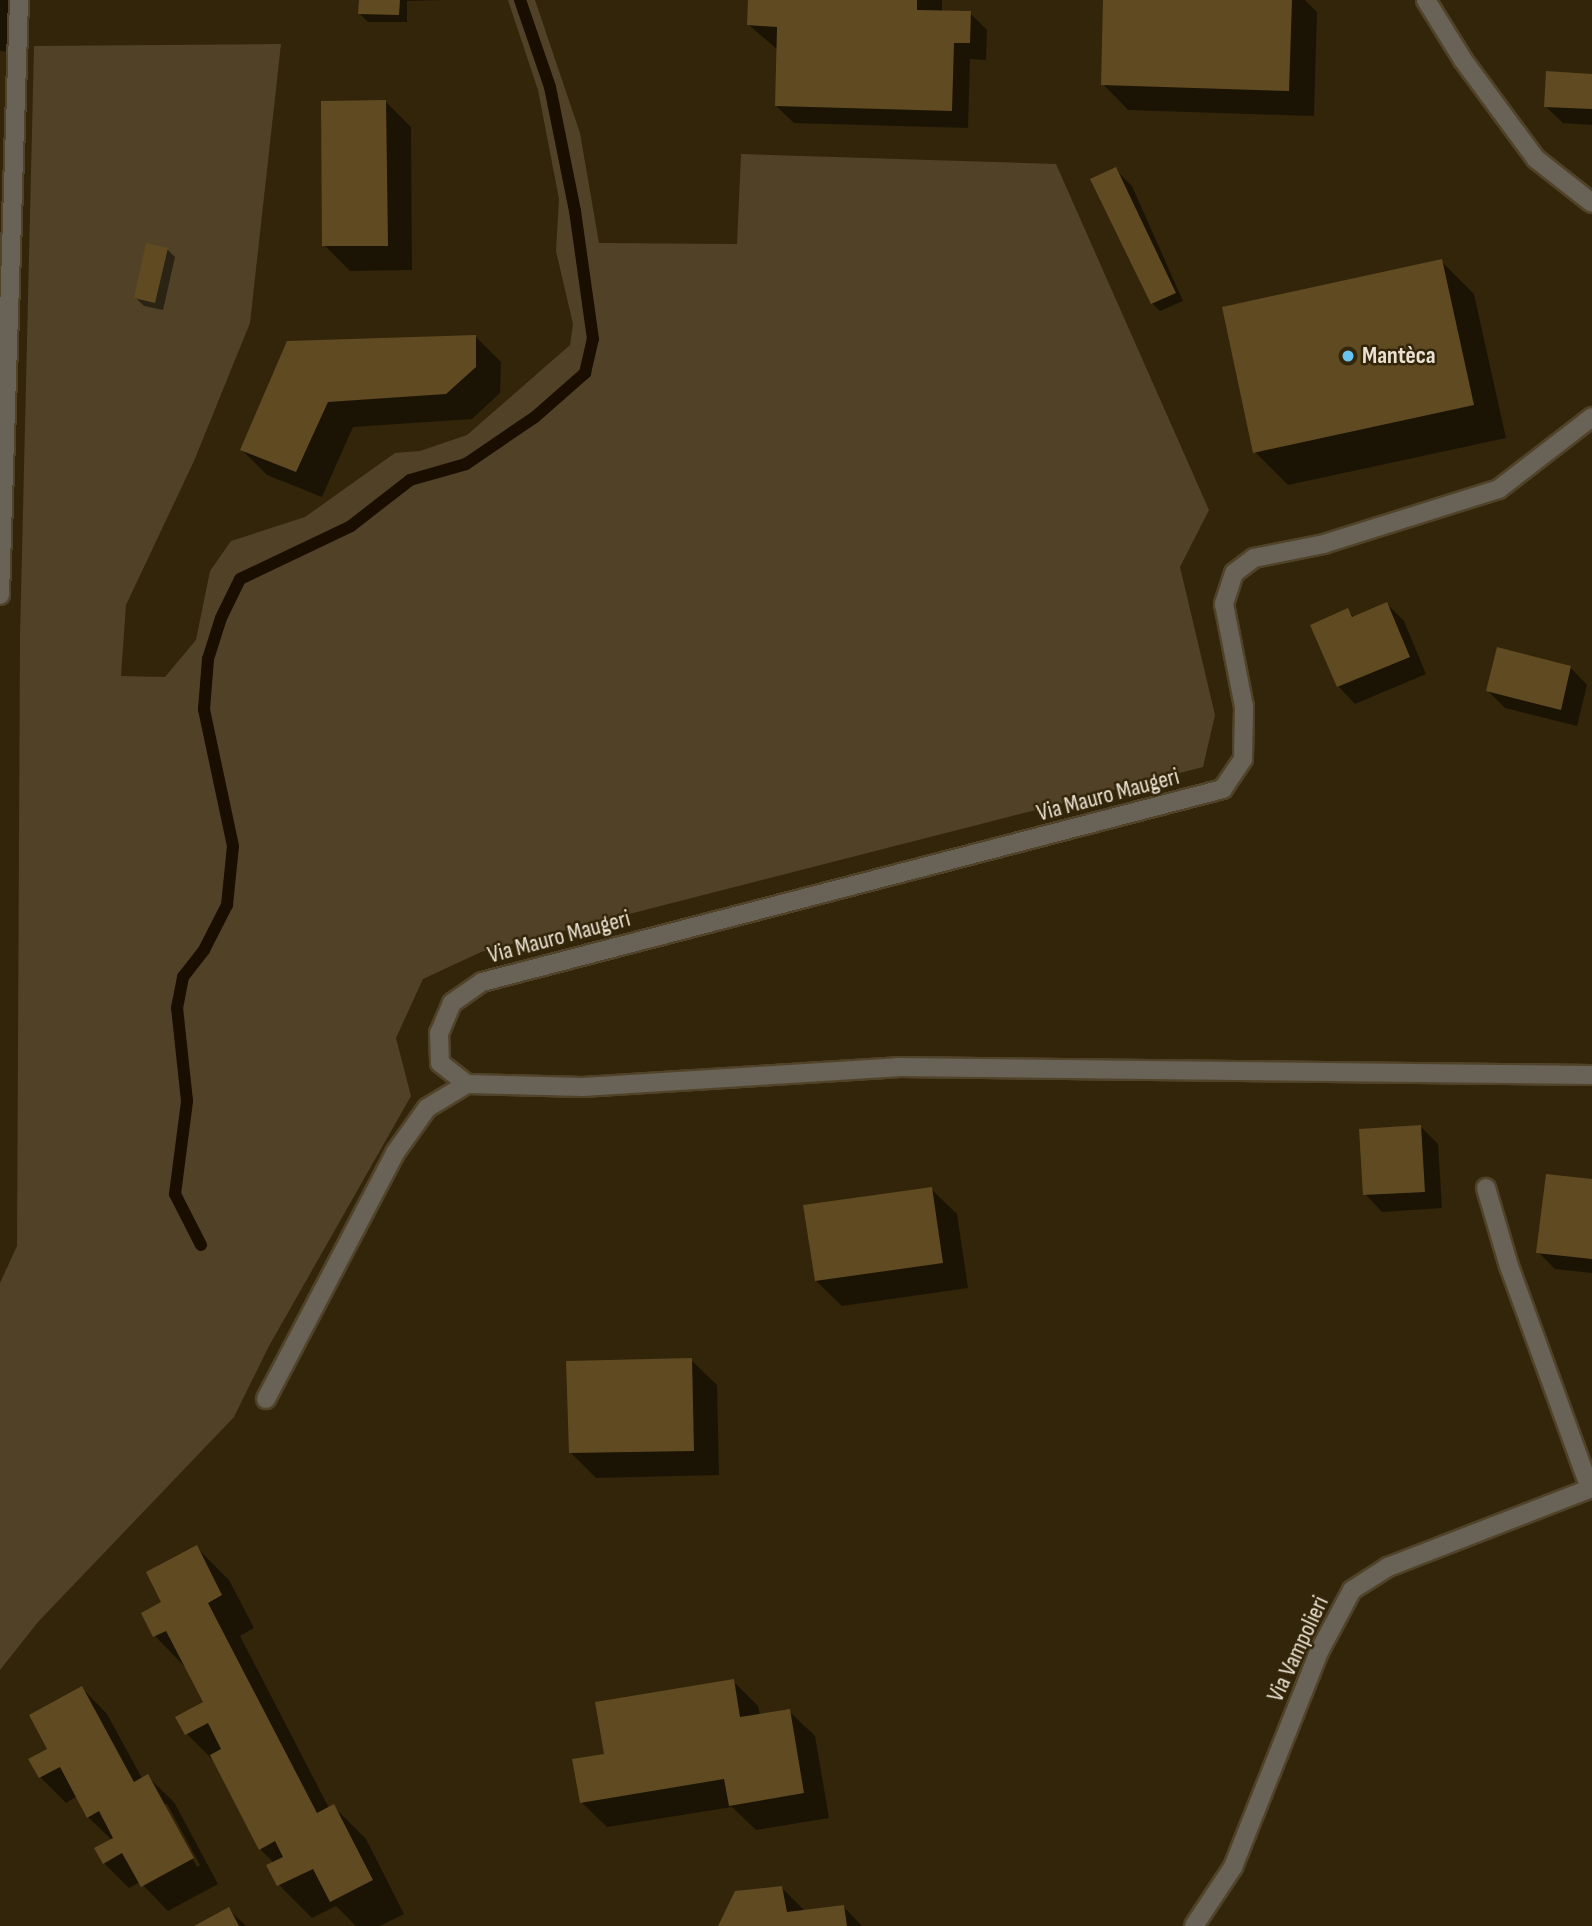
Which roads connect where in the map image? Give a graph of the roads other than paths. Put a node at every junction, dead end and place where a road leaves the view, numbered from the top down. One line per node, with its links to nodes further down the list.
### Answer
1 (19, 0): 5 (street)
2 (1426, 0): 3 (street)
3 (1592, 203)
4 (1592, 417): 7 (street, Via Mauro Maugeri)
5 (0, 596)
6 (1592, 1075): 7 (street)
7 (467, 1084): 9 (street)
8 (1486, 1188): 10 (street)
9 (266, 1399)
10 (1591, 1488): 11 (street, Via Vampolieri)
11 (1194, 1926)

